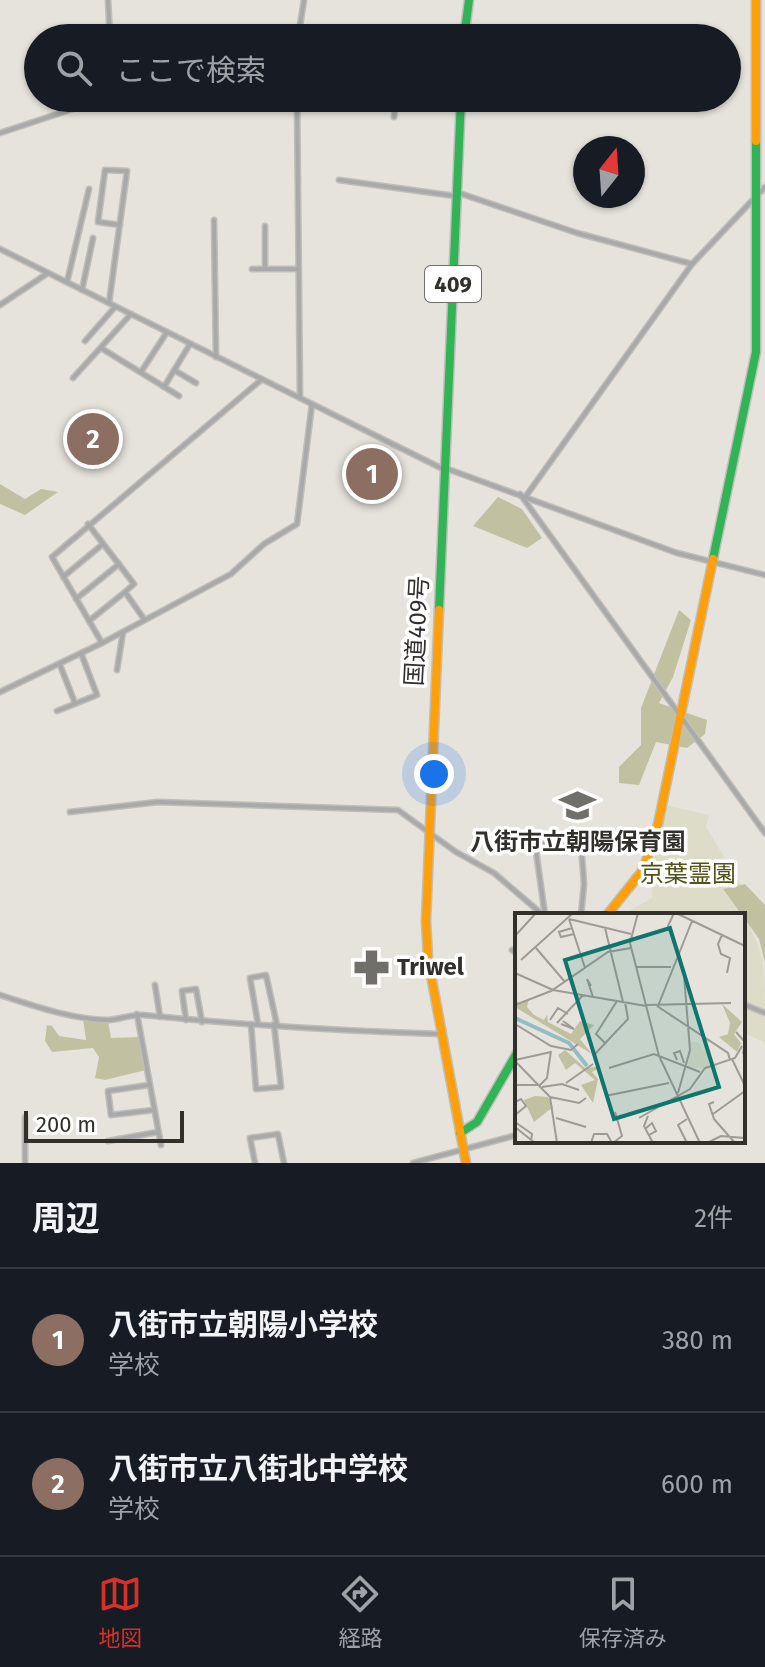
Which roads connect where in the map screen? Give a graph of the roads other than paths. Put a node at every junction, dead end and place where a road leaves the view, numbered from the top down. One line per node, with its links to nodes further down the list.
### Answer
1 (108, 0): 5 (street)
2 (304, 0): 6 (street)
3 (469, 0): 7 (main road)
4 (756, 0): 18 (main road)
5 (109, 24)
6 (300, 24)
7 (466, 24)
8 (64, 112): 13 (street)
9 (297, 112): 27 (street)
10 (395, 112): 12 (street)
11 (460, 112): 17 (main road, 国道409号 / 409)
12 (394, 117)
13 (0, 133)
14 (339, 180): 17 (street)
15 (765, 187): 18 (street)
16 (89, 189): 29 (street)
17 (457, 194): 24 (street); 49 (main road, 国道409号 / 409)
18 (756, 198): 24 (street); 54 (main road)
19 (214, 220): 39 (street)
20 (120, 225): 20 (street); 31 (street)
21 (265, 226): 26 (street)
22 (93, 238): 30 (street)
23 (0, 249): 28 (street)
24 (692, 264): 50 (street)
25 (252, 269): 26 (street)
26 (265, 269): 27 (street)
27 (298, 269): 47 (street)
28 (48, 273): 29 (street); 32 (street)
29 (67, 282): 30 (street)
30 (82, 290): 31 (street)
31 (109, 303): 33 (street)
32 (0, 305)
33 (116, 306): 34 (street); 36 (street)
34 (131, 314): 35 (street); 38 (street)
35 (167, 332): 37 (street); 41 (street)
36 (85, 341)
37 (190, 344): 39 (street); 40 (street)
38 (101, 348): 41 (street); 42 (street)
39 (216, 357): 43 (street)
40 (174, 370): 44 (street); 45 (street)
41 (141, 372): 45 (street)
42 (73, 378)
43 (261, 379): 47 (street); 51 (street)
44 (196, 383)
45 (164, 387): 46 (street)
46 (179, 396)
47 (300, 398): 48 (street)
48 (312, 404): 49 (street); 59 (street)
49 (445, 469): 50 (street); 71 (main road, 国道409号 / 409)
50 (523, 495): 54 (street); 69 (street)
51 (88, 524): 52 (street); 56 (street)
52 (103, 544): 53 (street); 56 (street)
53 (119, 564): 57 (street); 58 (street)
54 (711, 564): 55 (street); 69 (main road)
55 (765, 575)
56 (63, 577): 58 (street)
57 (125, 592): 59 (street); 60 (street)
58 (76, 599): 60 (street)
59 (144, 619): 61 (street)
60 (89, 621): 62 (street)
61 (123, 632): 62 (street); 65 (street)
62 (102, 643): 63 (street)
63 (81, 653): 64 (street); 67 (street)
64 (59, 664): 66 (street); 67 (street)
65 (117, 670)
66 (0, 692)
67 (75, 703): 68 (street)
68 (57, 711)
69 (682, 718): 72 (street); 76 (main road)
70 (70, 812): 71 (street)
71 (427, 833): 73 (street); 88 (main road, 国道409号 / 409)
72 (765, 833)
73 (542, 913)
74 (544, 913): 75 (street)
75 (581, 913)
76 (609, 913)
77 (155, 985): 82 (street)
78 (0, 995): 81 (street)
79 (745, 1005): 80 (street)
80 (765, 1013)
81 (137, 1014): 82 (street); 90 (street)
82 (160, 1017): 83 (street)
83 (186, 1020): 84 (street); 84 (street)
84 (202, 1022): 85 (street)
85 (251, 1024): 86 (street); 87 (street)
86 (258, 1024): 87 (street); 87 (street)
87 (276, 1025): 88 (street)
88 (441, 1034): 94 (main road, 国道409号 / 409)
89 (515, 1056): 94 (main road)
90 (150, 1085): 91 (street); 91 (street)
91 (154, 1110): 93 (street)
92 (25, 1117): 99 (street)
93 (158, 1132): 96 (street); 97 (street)
94 (460, 1133): 98 (main road, 国道409号 / 409)
95 (515, 1136): 98 (street)
96 (108, 1141)
97 (161, 1145)
98 (464, 1152): 102 (street); 103 (main road, 国道409号 / 409)
99 (25, 1163)
100 (255, 1163): 101 (street)
101 (284, 1163)
102 (413, 1163)
103 (466, 1163)

